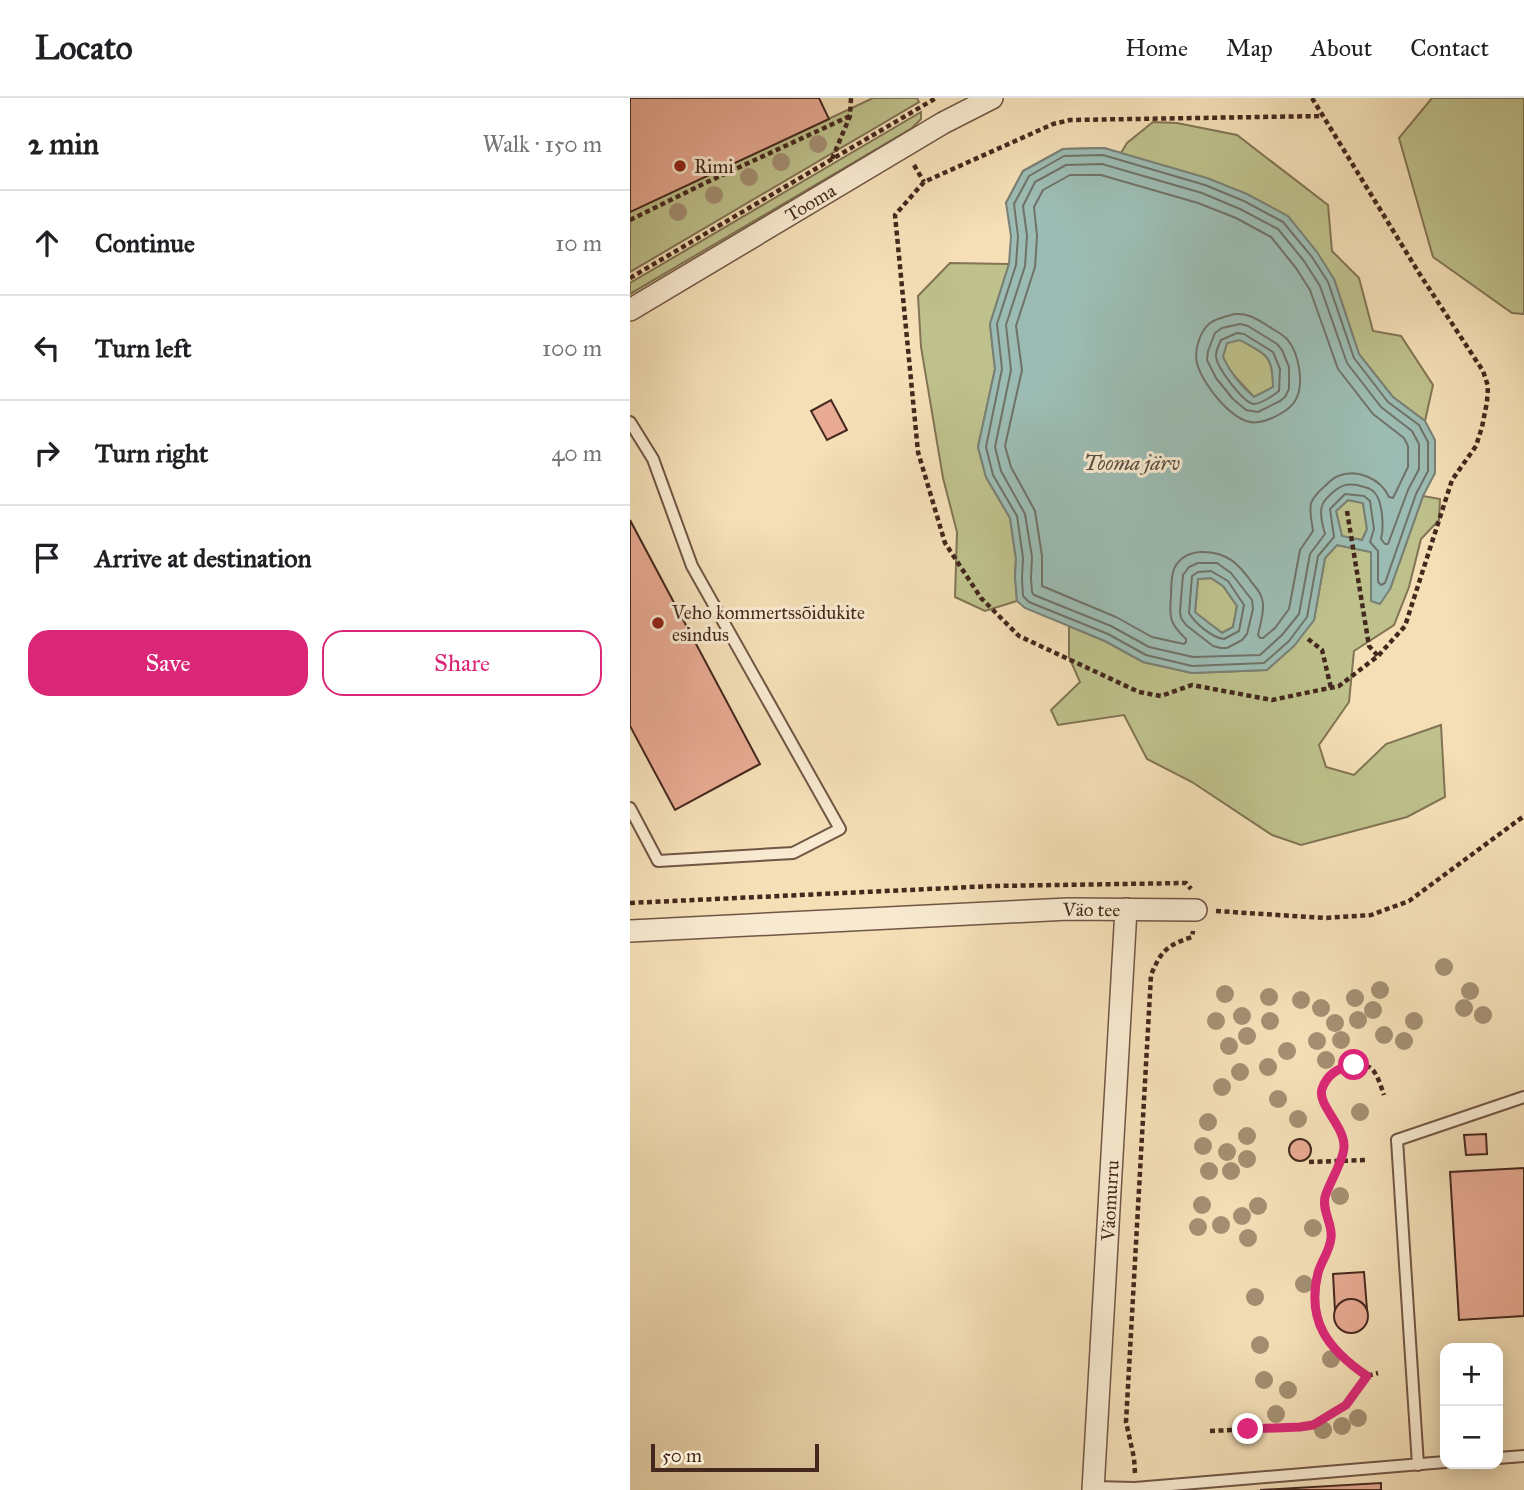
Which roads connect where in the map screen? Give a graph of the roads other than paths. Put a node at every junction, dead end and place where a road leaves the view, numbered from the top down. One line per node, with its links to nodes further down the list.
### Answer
1 (992, 98): 2 (street, Tooma)
2 (630, 310)
3 (630, 422): 4 (lane)
4 (630, 808)
5 (1126, 909): 6 (street, Väo tee); 7 (street, Väo tee); 13 (street, Väomurru)
6 (1196, 910)
7 (630, 931)
8 (1524, 1097): 12 (lane)
9 (1524, 1456): 10 (lane)
10 (1503, 1458)
11 (1440, 1463): 12 (lane)
12 (1418, 1465): 13 (lane)
13 (1093, 1488)

